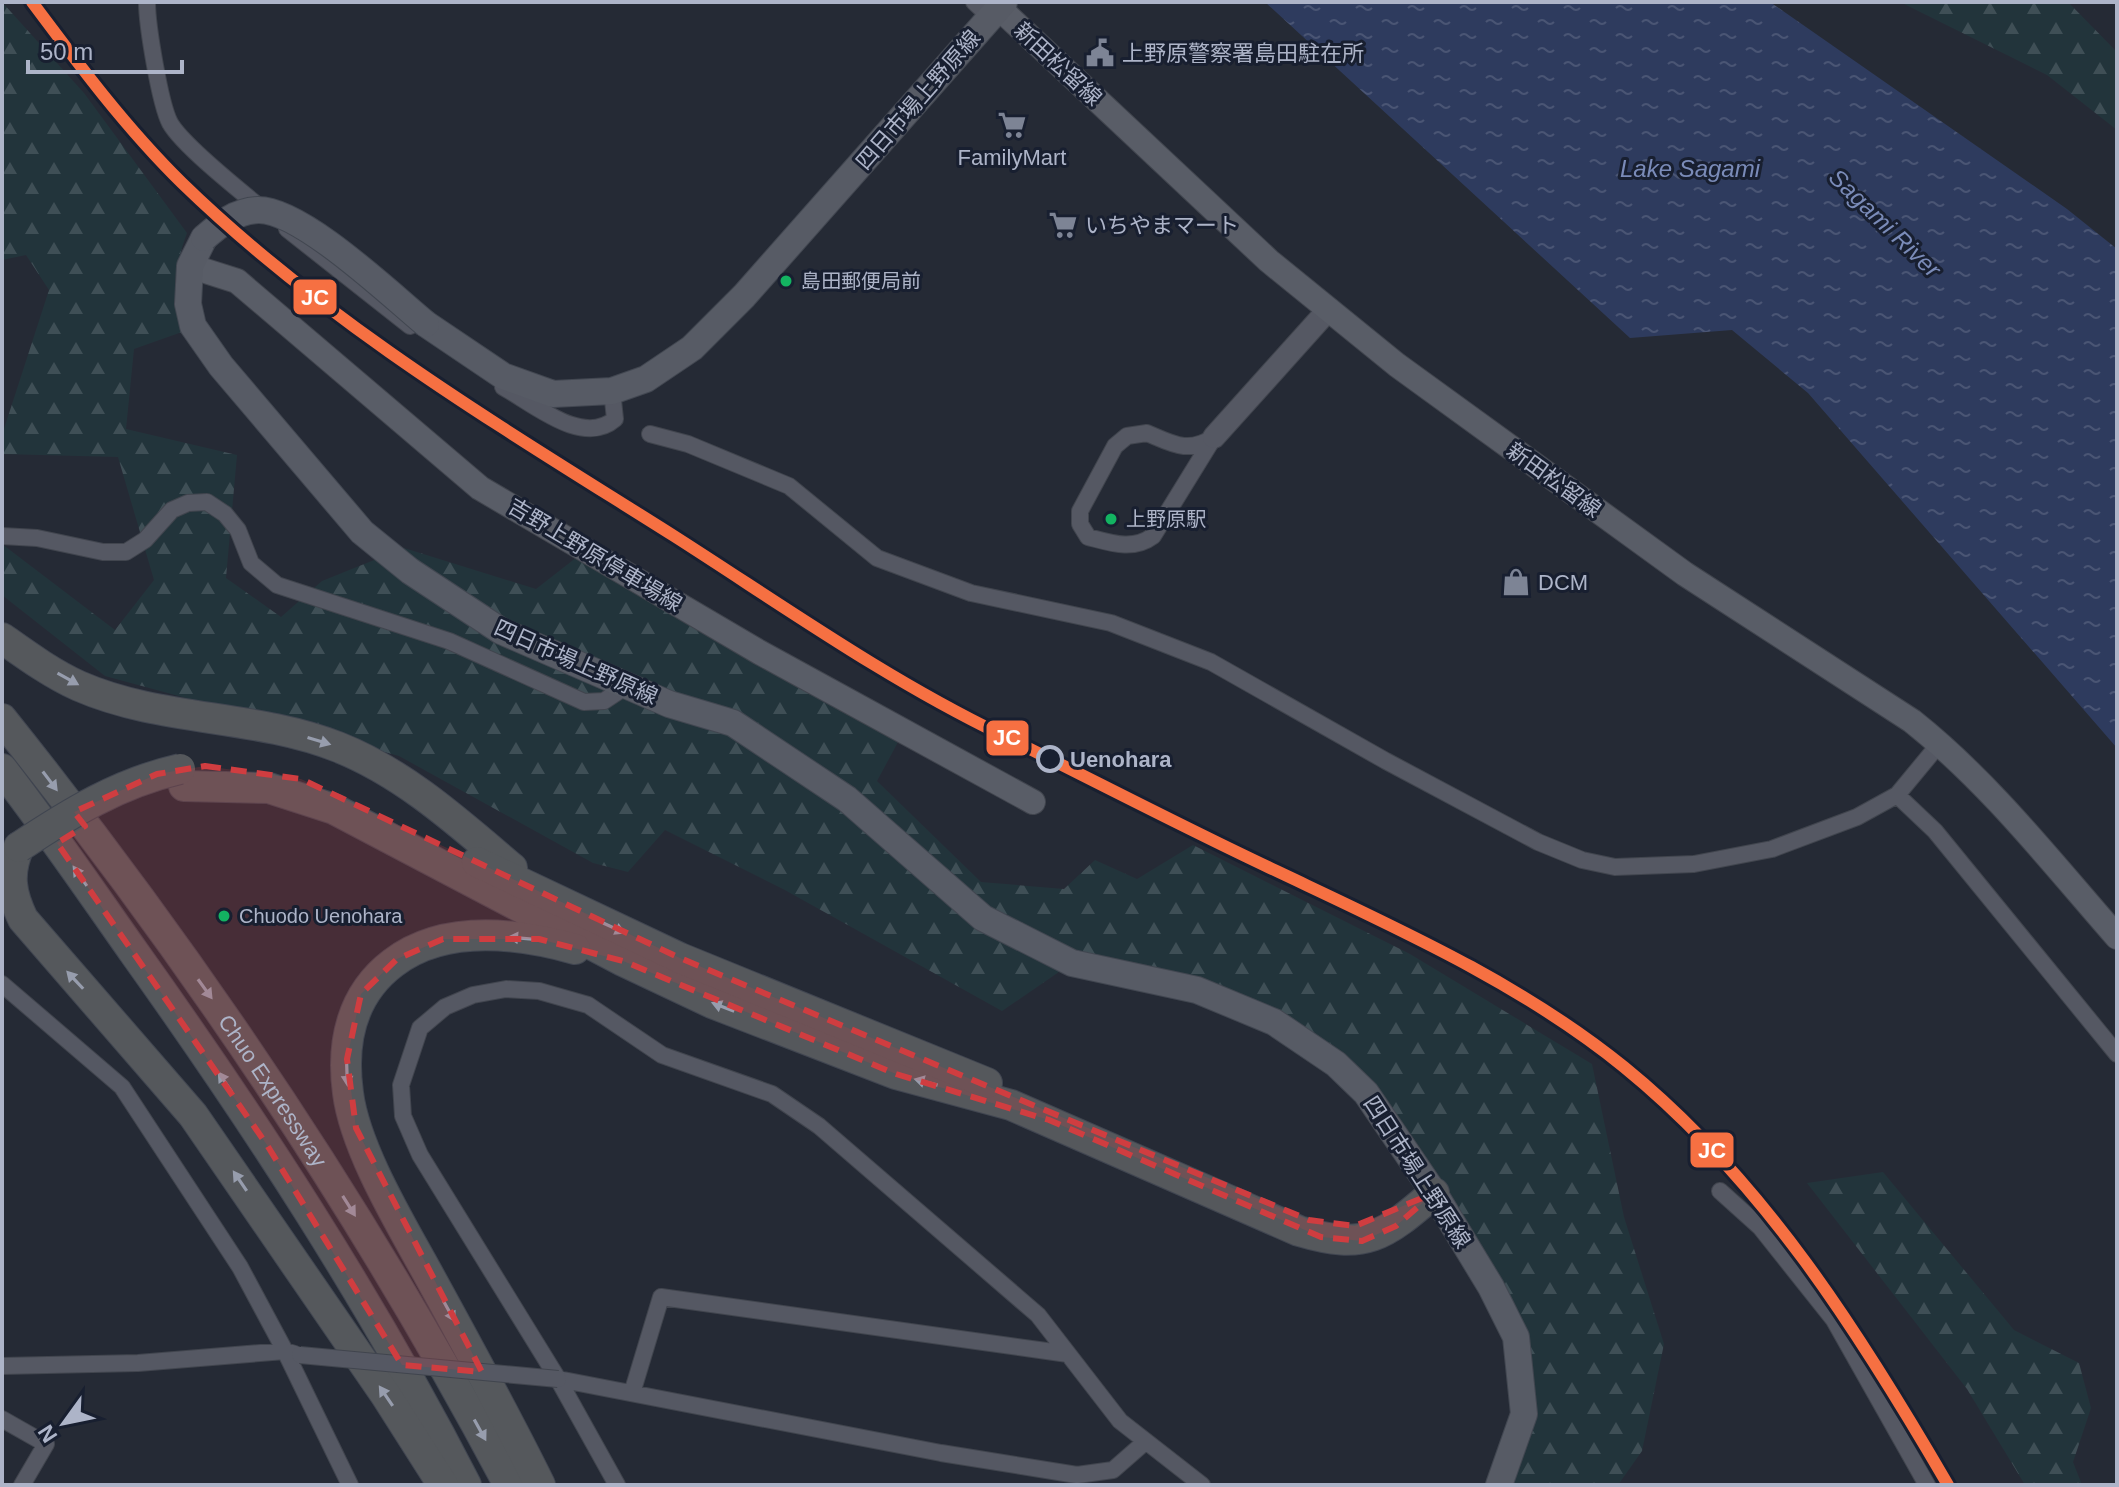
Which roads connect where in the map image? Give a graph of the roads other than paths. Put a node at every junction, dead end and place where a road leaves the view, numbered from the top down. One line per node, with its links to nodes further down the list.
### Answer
1 (147, 2): 5 (street)
2 (992, 7): 4 (main road, 新田松留線); 5 (main road, 四日市場上野原線)
3 (190, 266): 5 (main road, 四日市場上野原線, bridge); 10 (main road, 四日市場上野原線); 16 (main road, 吉野上野原停車場線)
4 (1329, 309): 7 (street); 12 (main road, 新田松留線)
5 (612, 391)
6 (650, 434): 15 (street)
7 (1214, 437): 7 (street)
8 (2, 536): 10 (street)
9 (2, 638): 18 (highway, one-way to 18)
10 (628, 685): 24 (main road, 四日市場上野原線)
11 (2, 719): 36 (highway, Chuo Expressway, one-way to 36)
12 (1940, 743): 15 (street); 19 (main road, 新田松留線)
13 (2, 769): 35 (highway, Chuo Expressway, one-way to 13)
14 (182, 778): 17 (highway, bridge); 18 (highway); 20 (highway)
15 (1897, 795): 22 (street)
16 (1033, 802)
17 (15, 858): 34 (highway, one-way to 17)
18 (545, 895): 24 (highway, one-way to 24)
19 (2117, 937)
20 (623, 961): 24 (highway, one-way to 20); 37 (highway, one-way to 37)
21 (2, 984): 25 (street)
22 (2117, 1054)
23 (1720, 1191): 41 (street)
24 (1434, 1193): 40 (main road, 四日市場上野原線)
25 (293, 1353): 27 (street); 28 (street, bridge); 33 (street)
26 (1068, 1354): 28 (street); 29 (street); 31 (street)
27 (2, 1366)
28 (558, 1379): 29 (street); 38 (street)
29 (632, 1393): 31 (street)
30 (2, 1419): 32 (street)
31 (1145, 1442): 39 (street)
32 (22, 1485)
33 (350, 1485)
34 (443, 1485)
35 (466, 1485)
36 (509, 1485)
37 (540, 1485)
38 (617, 1485)
39 (1202, 1485)
40 (1499, 1485)
41 (1927, 1485)

